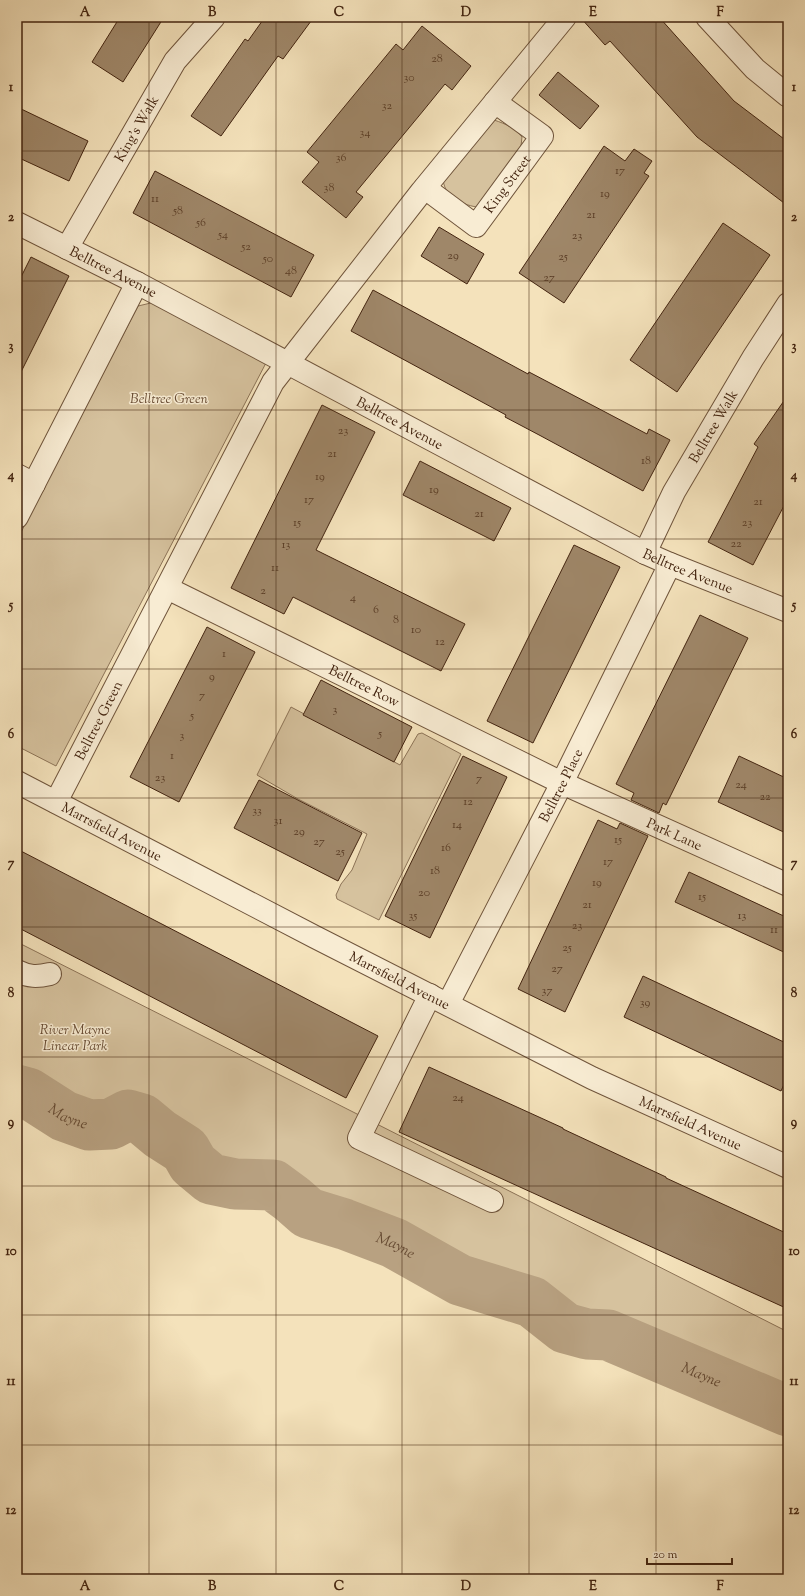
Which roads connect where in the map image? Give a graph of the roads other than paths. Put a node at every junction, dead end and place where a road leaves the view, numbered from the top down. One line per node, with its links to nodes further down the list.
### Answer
1 (214, 17): 8 (street, King's Walk)
2 (565, 17): 5 (street)
3 (707, 17): 4 (street)
4 (788, 96)
5 (495, 102): 6 (street); 6 (street, King Street)
6 (425, 188): 11 (street)
7 (17, 223): 8 (street, Belltree Avenue)
8 (67, 248): 9 (street, Belltree Avenue)
9 (137, 283): 11 (street, Belltree Avenue); 12 (street)
10 (788, 304): 14 (street, Belltree Walk)
11 (288, 363): 14 (street, Belltree Avenue); 16 (street, Belltree Green)
12 (26, 479): 13 (street)
13 (17, 517)
14 (645, 553): 15 (street, Belltree Avenue)
15 (670, 564): 17 (street, Belltree Avenue); 19 (street, Belltree Place)
16 (167, 588): 19 (street, Belltree Row); 20 (street, Belltree Green)
17 (788, 611)
18 (17, 782): 20 (street, Marrsfield Avenue)
19 (562, 783): 21 (street, Park Lane); 24 (street, Belltree Place)
20 (56, 802): 24 (street, Marrsfield Avenue)
21 (788, 885)
22 (17, 971): 23 (street)
23 (50, 974)
24 (439, 1000): 25 (street, Marrsfield Avenue); 26 (street, Belltree Place)
25 (788, 1167)
26 (492, 1201)

